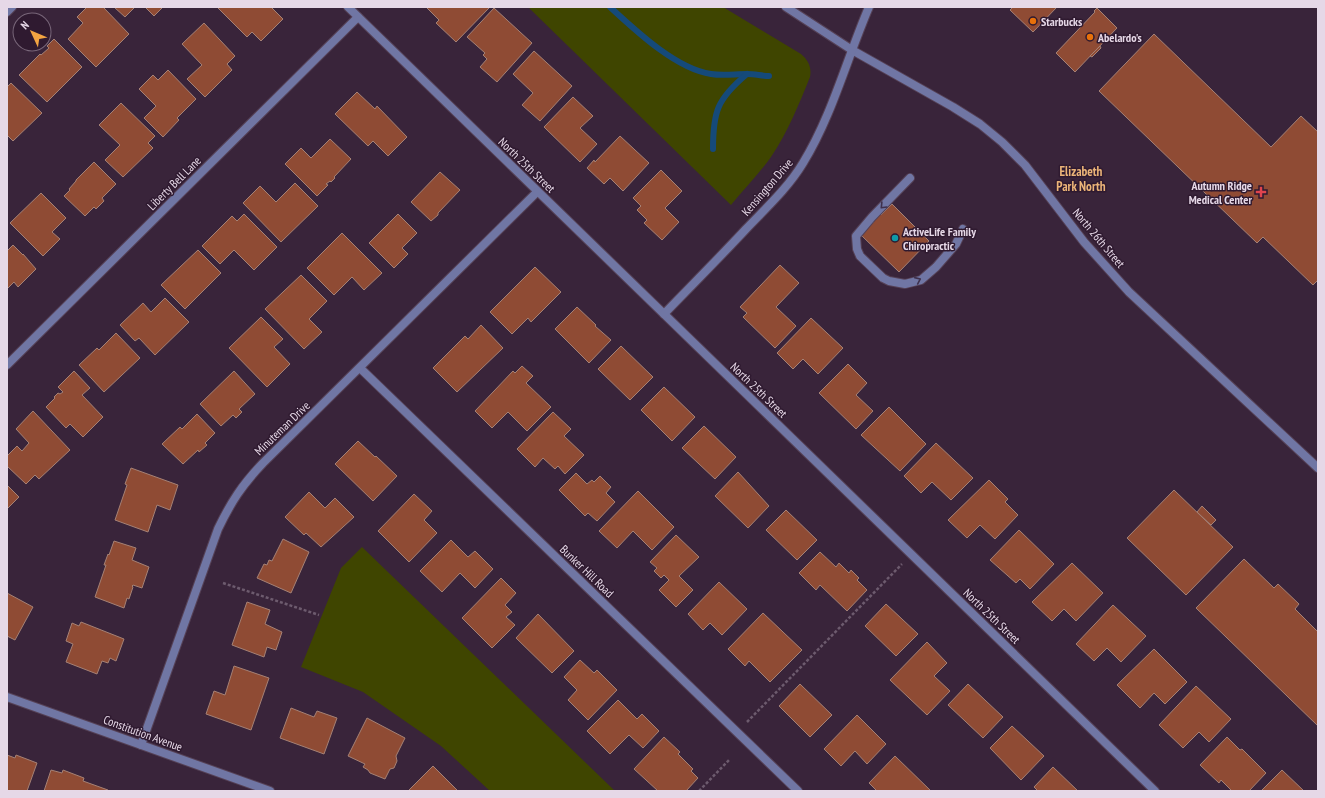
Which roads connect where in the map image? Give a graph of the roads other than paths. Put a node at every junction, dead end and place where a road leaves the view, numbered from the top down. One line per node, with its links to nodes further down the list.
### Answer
1 (12, 7): 5 (street)
2 (348, 7): 6 (street, North 25th Street)
3 (786, 7): 7 (street, North 26th Street)
4 (869, 7): 7 (street, Kensington Drive)
5 (7, 12)
6 (358, 17): 9 (street, North 25th Street); 12 (street, Liberty Bell Lane)
7 (852, 50): 11 (street, Kensington Drive); 14 (street, North 26th Street)
8 (910, 178): 10 (street, one-way to 10)
9 (537, 192): 11 (street, North 25th Street); 13 (street, Minuteman Drive)
10 (963, 229)
11 (664, 314): 19 (street, North 25th Street)
12 (7, 365)
13 (360, 368): 16 (street, Minuteman Drive); 18 (street, Bunker Hill Road)
14 (1318, 468)
15 (7, 697): 16 (street, Constitution Avenue)
16 (142, 745): 17 (street, Constitution Avenue)
17 (270, 791)
18 (798, 791)
19 (1155, 791)

